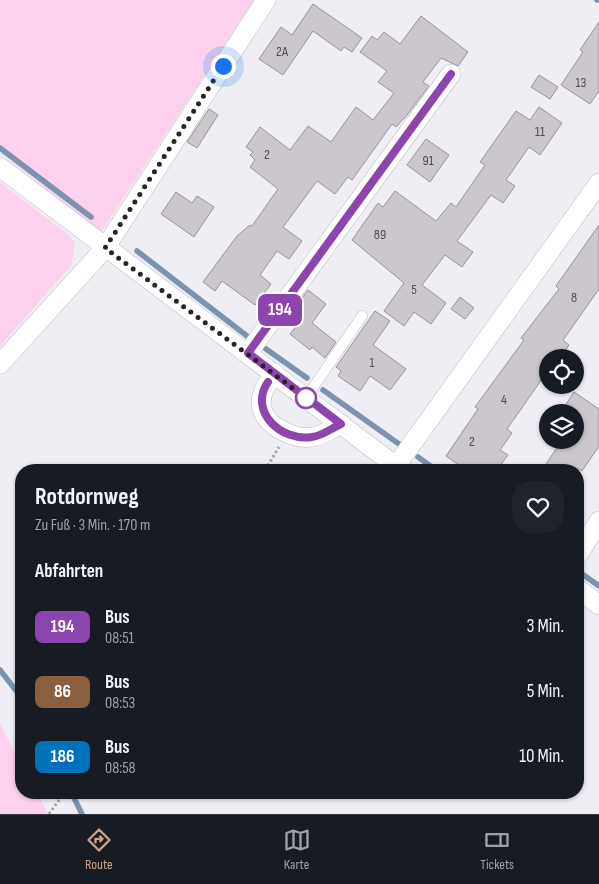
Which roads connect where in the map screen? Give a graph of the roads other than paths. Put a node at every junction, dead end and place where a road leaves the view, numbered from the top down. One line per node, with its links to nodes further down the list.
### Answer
1 (266, 0): 5 (street)
2 (451, 74): 7 (street)
3 (0, 167): 5 (street)
4 (599, 183): 13 (street)
5 (105, 248): 7 (street); 8 (street)
6 (362, 316): 10 (lane)
7 (248, 353): 9 (street)
8 (0, 364)
9 (274, 373): 10 (street); 11 (street)
10 (306, 398): 11 (street)
11 (341, 424): 12 (street)
12 (394, 464)
13 (402, 464)
14 (599, 521): 15 (street)
15 (584, 545)
16 (584, 593): 17 (street)
17 (599, 604)

